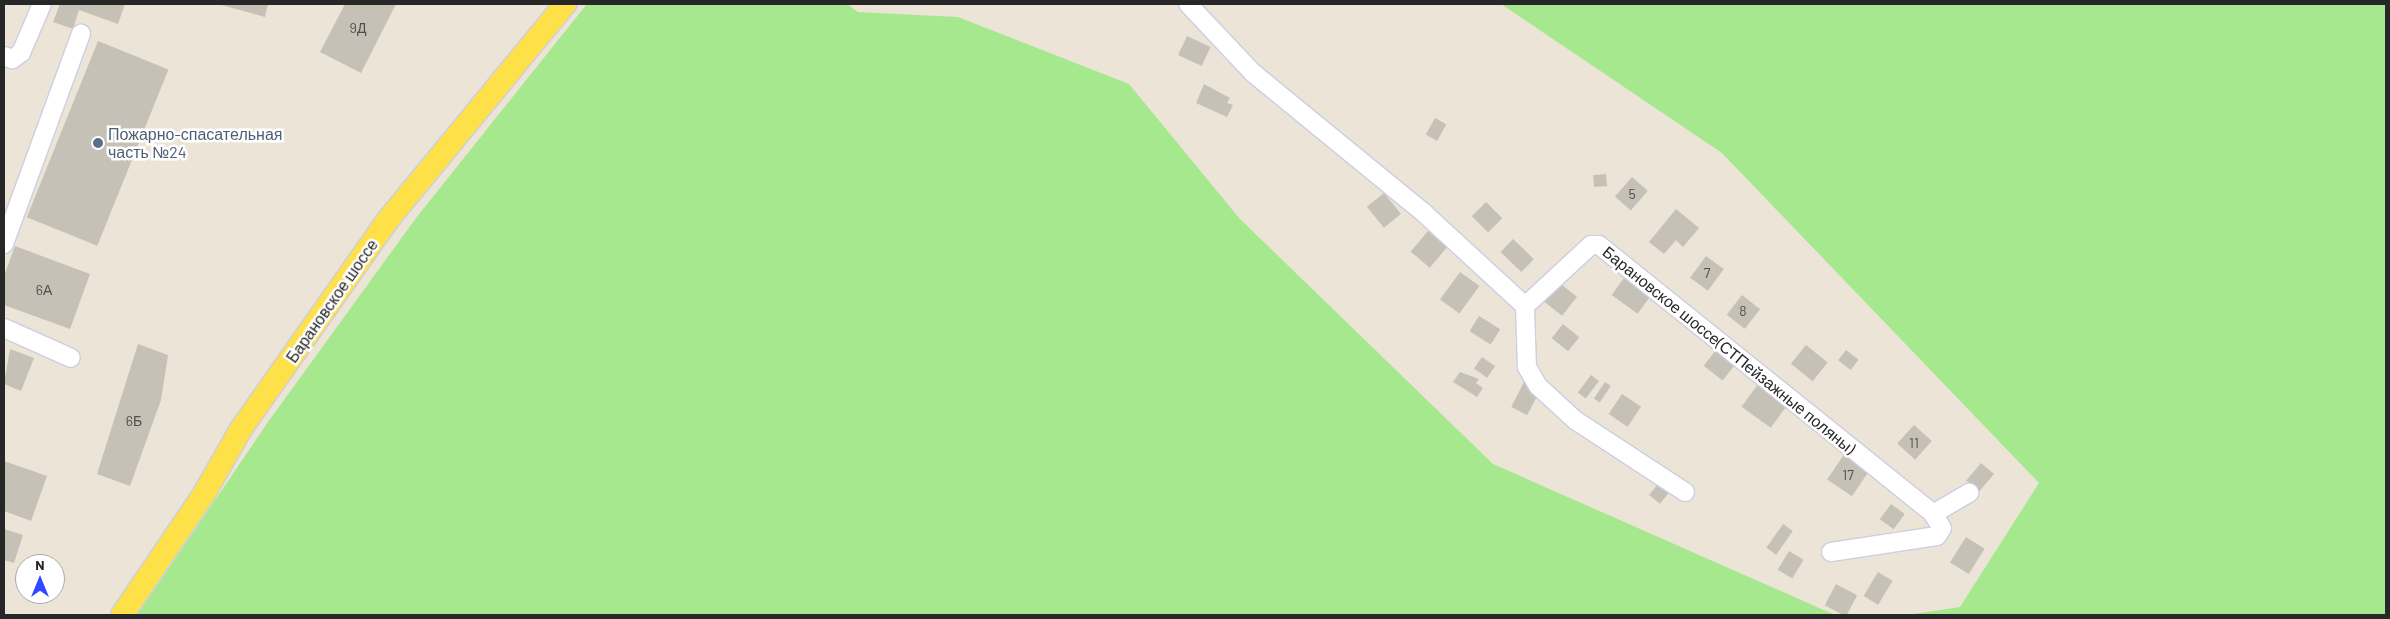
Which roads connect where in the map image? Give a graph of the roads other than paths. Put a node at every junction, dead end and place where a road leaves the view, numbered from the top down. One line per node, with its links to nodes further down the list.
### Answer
1 (42, 4): 5 (street)
2 (565, 4): 14 (main road, Барановское шоссе)
3 (1188, 4): 7 (street)
4 (81, 34): 6 (street)
5 (4, 56)
6 (4, 244)
7 (1525, 306): 10 (street); 12 (street, Барановское шоссе(СТПейзажные поляны))
8 (4, 328): 9 (street)
9 (72, 358)
10 (1685, 492)
11 (1968, 493): 12 (street)
12 (1933, 514): 13 (street)
13 (1831, 552)
14 (122, 615)

